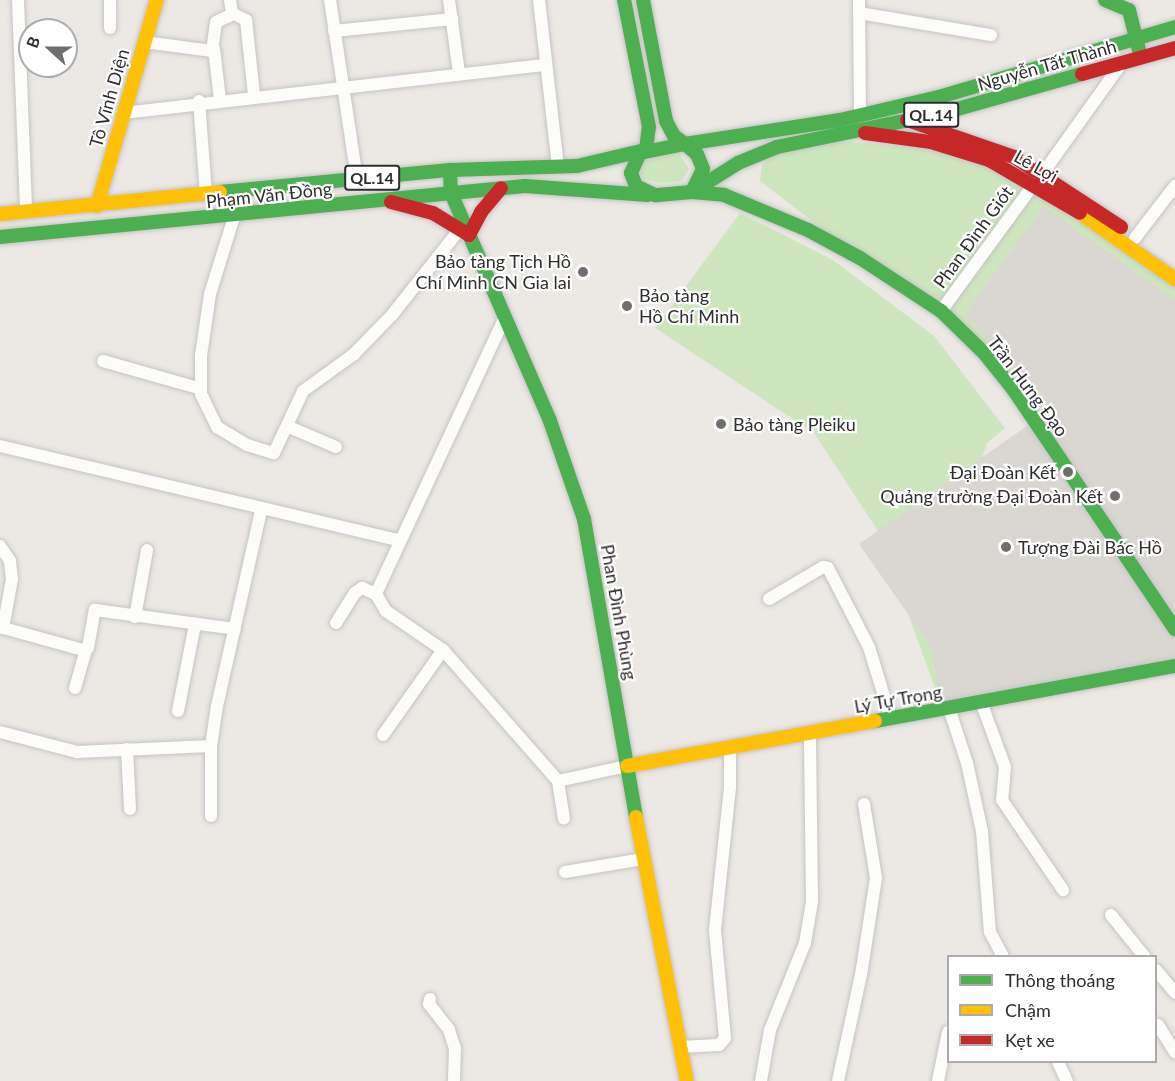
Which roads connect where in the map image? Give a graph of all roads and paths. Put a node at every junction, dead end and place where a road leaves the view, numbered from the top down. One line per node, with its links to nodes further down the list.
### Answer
1 (18, 0): 51 (street)
2 (110, 0): 16 (street)
3 (157, 0): 20 (street, Tô Vĩnh Diện)
4 (230, 0): 13 (street)
5 (330, 0): 17 (street)
6 (449, 0): 14 (street)
7 (540, 0): 25 (street)
8 (624, 0): 37 (street)
9 (643, 0): 36 (street)
10 (1105, 0): 11 (street)
11 (1132, 5): 19 (street)
12 (859, 6): 18 (street); 33 (street)
13 (233, 14): 22 (street); 28 (street)
14 (452, 19): 17 (street); 26 (street)
15 (1175, 27): 19 (street, Nguyễn Tất Thành / QL.14)
16 (110, 28)
17 (333, 31): 27 (street)
18 (991, 35)
19 (1136, 38): 23 (street); 32 (street, Nguyễn Tất Thành / QL.14)
20 (144, 42): 22 (street); 31 (street, Tô Vĩnh Diện)
21 (1175, 48): 23 (street, Nguyễn Tất Thành / QL.14)
22 (214, 49): 29 (street)
23 (1141, 57): 24 (street, Nguyễn Tất Thành / QL.14)
24 (1124, 61): 34 (street, Nguyễn Tất Thành / QL.14); 41 (street, Phan Đình Giót)
25 (544, 65): 26 (street); 38 (street)
26 (459, 73): 27 (street)
27 (342, 87): 28 (street); 40 (street)
28 (254, 95): 29 (street)
29 (220, 99): 30 (street)
30 (199, 101): 31 (street); 46 (street)
31 (123, 112): 50 (street, Tô Vĩnh Diện)
32 (875, 112): 33 (street, Nguyễn Tất Thành / QL.14); 34 (street)
33 (860, 116): 36 (street, Nguyễn Tất Thành / QL.14)
34 (906, 120): 35 (street, Nguyễn Tất Thành / QL.14); 41 (street)
35 (858, 132): 41 (street, Lê Lợi); 43 (street, Nguyễn Tất Thành / QL.14)
36 (685, 144): 37 (street); 43 (street)
37 (646, 150): 38 (street, Phạm Văn Đồng / QL.14); 47 (street)
38 (558, 167): 39 (street, Phạm Văn Đồng / QL.14)
39 (450, 170): 40 (street, Phạm Văn Đồng / QL.14); 44 (street, Phan Đình Phùng)
40 (357, 179): 46 (street, Phạm Văn Đồng / QL.14)
41 (1038, 179): 57 (street); 60 (street, Lê Lợi); 61 (street, Phan Đình Giót)
42 (501, 188): 44 (street, Phạm Văn Đồng / QL.14); 47 (street, Phạm Văn Đồng / QL.14); 55 (street)
43 (692, 192): 47 (street); 61 (street, Trần Hưng Đạo)
44 (451, 193): 48 (street, Phạm Văn Đồng / QL.14); 55 (street, Phan Đình Phùng)
45 (1173, 194): 57 (street)
46 (206, 195): 50 (street, Phạm Văn Đồng / QL.14)
47 (648, 195)
48 (423, 196): 49 (street, Phạm Văn Đồng / QL.14); 55 (street)
49 (381, 201): 53 (street, Phạm Văn Đồng / QL.14); 55 (street)
50 (97, 206): 51 (street, Phạm Văn Đồng / QL.14); 54 (street, Tô Vĩnh Diện)
51 (26, 212): 52 (street, Phạm Văn Đồng / QL.14)
52 (0, 214)
53 (234, 217): 54 (street, Phạm Văn Đồng / QL.14); 64 (street)
54 (98, 229): 56 (street, Phạm Văn Đồng / QL.14)
55 (465, 229): 62 (street, Phan Đình Phùng); 65 (street)
56 (0, 237): 58 (street)
57 (1135, 238): 59 (street)
58 (0, 247)
59 (1175, 267)
60 (1175, 279)
61 (941, 311): 79 (street, Trần Hưng Đạo)
62 (505, 316): 69 (street); 94 (street, Phan Đình Phùng)
63 (103, 361): 64 (street)
64 (201, 389): 65 (street)
65 (289, 427): 67 (street)
66 (0, 446): 68 (street)
67 (336, 447)
68 (261, 510): 69 (street); 78 (street)
69 (399, 540): 72 (street)
70 (0, 546): 77 (street)
71 (147, 550): 74 (street)
72 (376, 594): 75 (street); 81 (street)
73 (769, 599): 87 (street)
74 (135, 617): 76 (street); 80 (street)
75 (336, 622)
76 (195, 624): 78 (street); 86 (street)
77 (2, 628): 80 (street)
78 (234, 629): 91 (street)
79 (1175, 629)
80 (86, 650): 83 (street)
81 (442, 650): 90 (street); 95 (street)
82 (1175, 666): 84 (street, Lý Tự Trọng)
83 (75, 688)
84 (981, 702): 85 (street, Lý Tự Trọng); 102 (street)
85 (950, 708): 87 (street, Lý Tự Trọng); 104 (street)
86 (178, 711)
87 (891, 719): 89 (street, Lý Tự Trọng)
88 (0, 732): 93 (street)
89 (810, 733): 92 (street, Lý Tự Trọng); 116 (street)
90 (383, 735)
91 (211, 746): 93 (street); 98 (street)
92 (730, 748): 94 (street, Lý Tự Trọng); 111 (street)
93 (127, 749): 97 (street)
94 (627, 766): 95 (street); 100 (street, Phan Đình Phùng)
95 (558, 781): 99 (street)
96 (864, 804): 117 (street)
97 (130, 809)
98 (211, 816)
99 (564, 819)
100 (643, 859): 101 (street); 111 (street, Phan Đình Phùng)
101 (565, 872)
102 (1063, 890)
103 (1111, 915): 105 (street)
104 (1002, 955)
105 (1142, 955)
106 (1157, 972): 107 (street)
107 (1175, 993)
108 (430, 999): 114 (street)
109 (1158, 1025): 112 (street)
110 (947, 1037): 118 (street)
111 (679, 1047): 115 (street, Phan Đình Phùng)
112 (1175, 1052)
113 (1058, 1063): 119 (street)
114 (454, 1081)
115 (687, 1081)
116 (761, 1081)
117 (838, 1081)
118 (938, 1081)
119 (1067, 1081)

